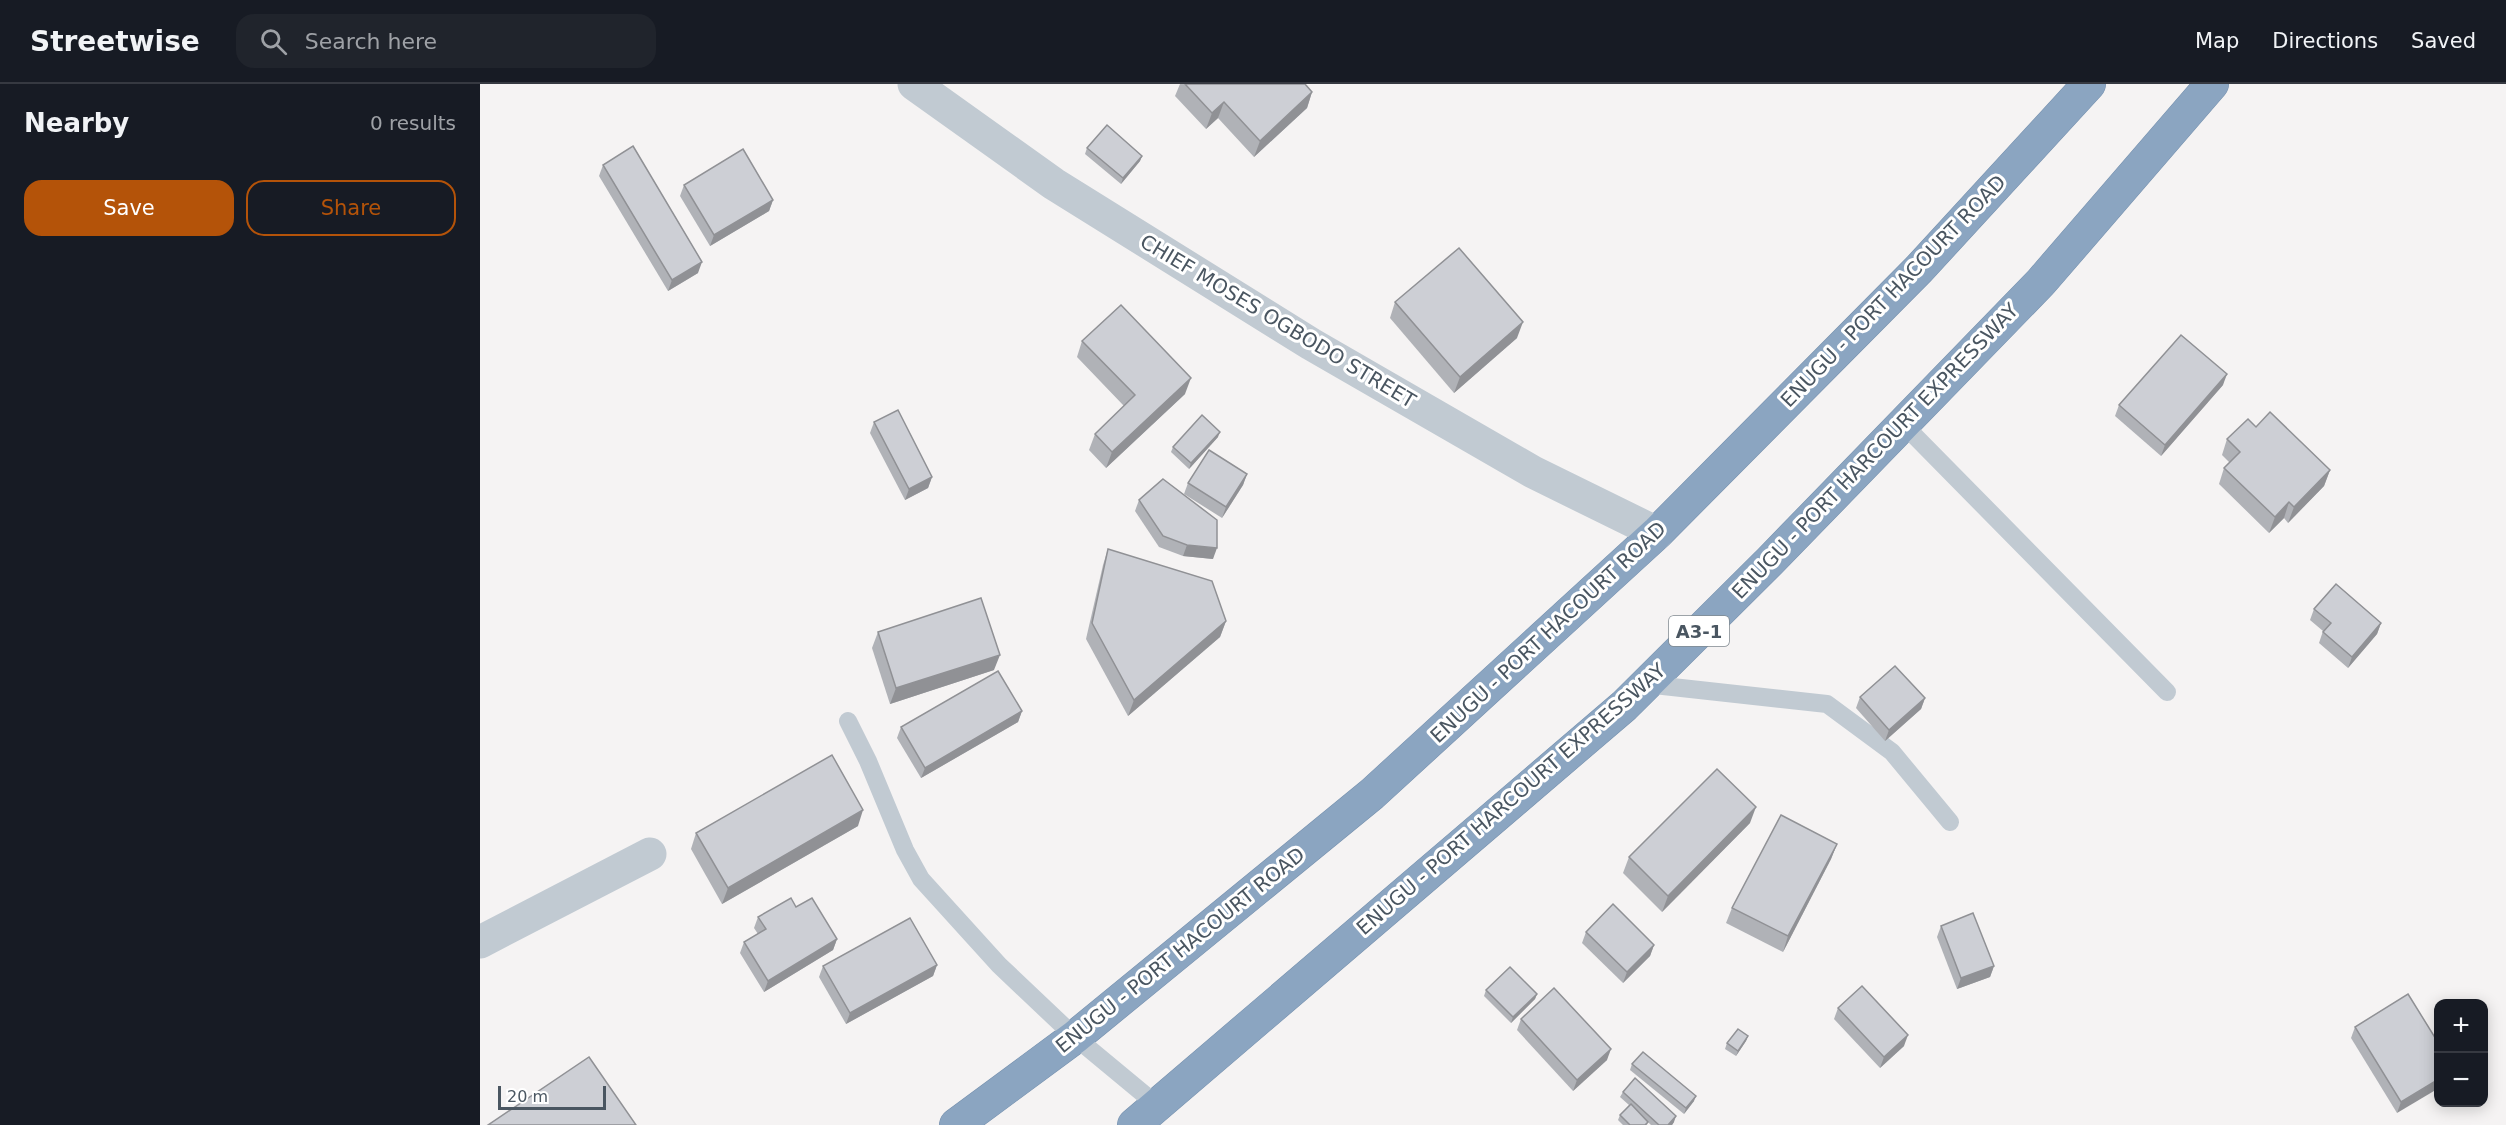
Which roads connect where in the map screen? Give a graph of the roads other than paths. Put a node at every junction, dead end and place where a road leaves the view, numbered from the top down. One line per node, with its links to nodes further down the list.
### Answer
1 (914, 84): 5 (street, CHIEF MOSES OGBODO STREET)
2 (2089, 84): 5 (highway, ENUGU - PORT HACOURT ROAD)
3 (2212, 84): 4 (highway, ENUGU - PORT HARCOURT EXPRESSWAY / A3-1)
4 (1902, 424): 6 (highway, ENUGU - PORT HARCOURT EXPRESSWAY / A3-1); 7 (lane)
5 (1657, 533): 12 (highway, ENUGU - PORT HACOURT ROAD)
6 (1645, 684): 9 (lane); 13 (highway, ENUGU - PORT HARCOURT EXPRESSWAY / A3-1)
7 (2167, 692)
8 (848, 721): 12 (lane)
9 (1950, 822)
10 (650, 854): 11 (street)
11 (480, 942)
12 (1075, 1037): 13 (lane); 14 (highway, ENUGU - PORT HACOURT ROAD)
13 (1145, 1115)
14 (956, 1125)

